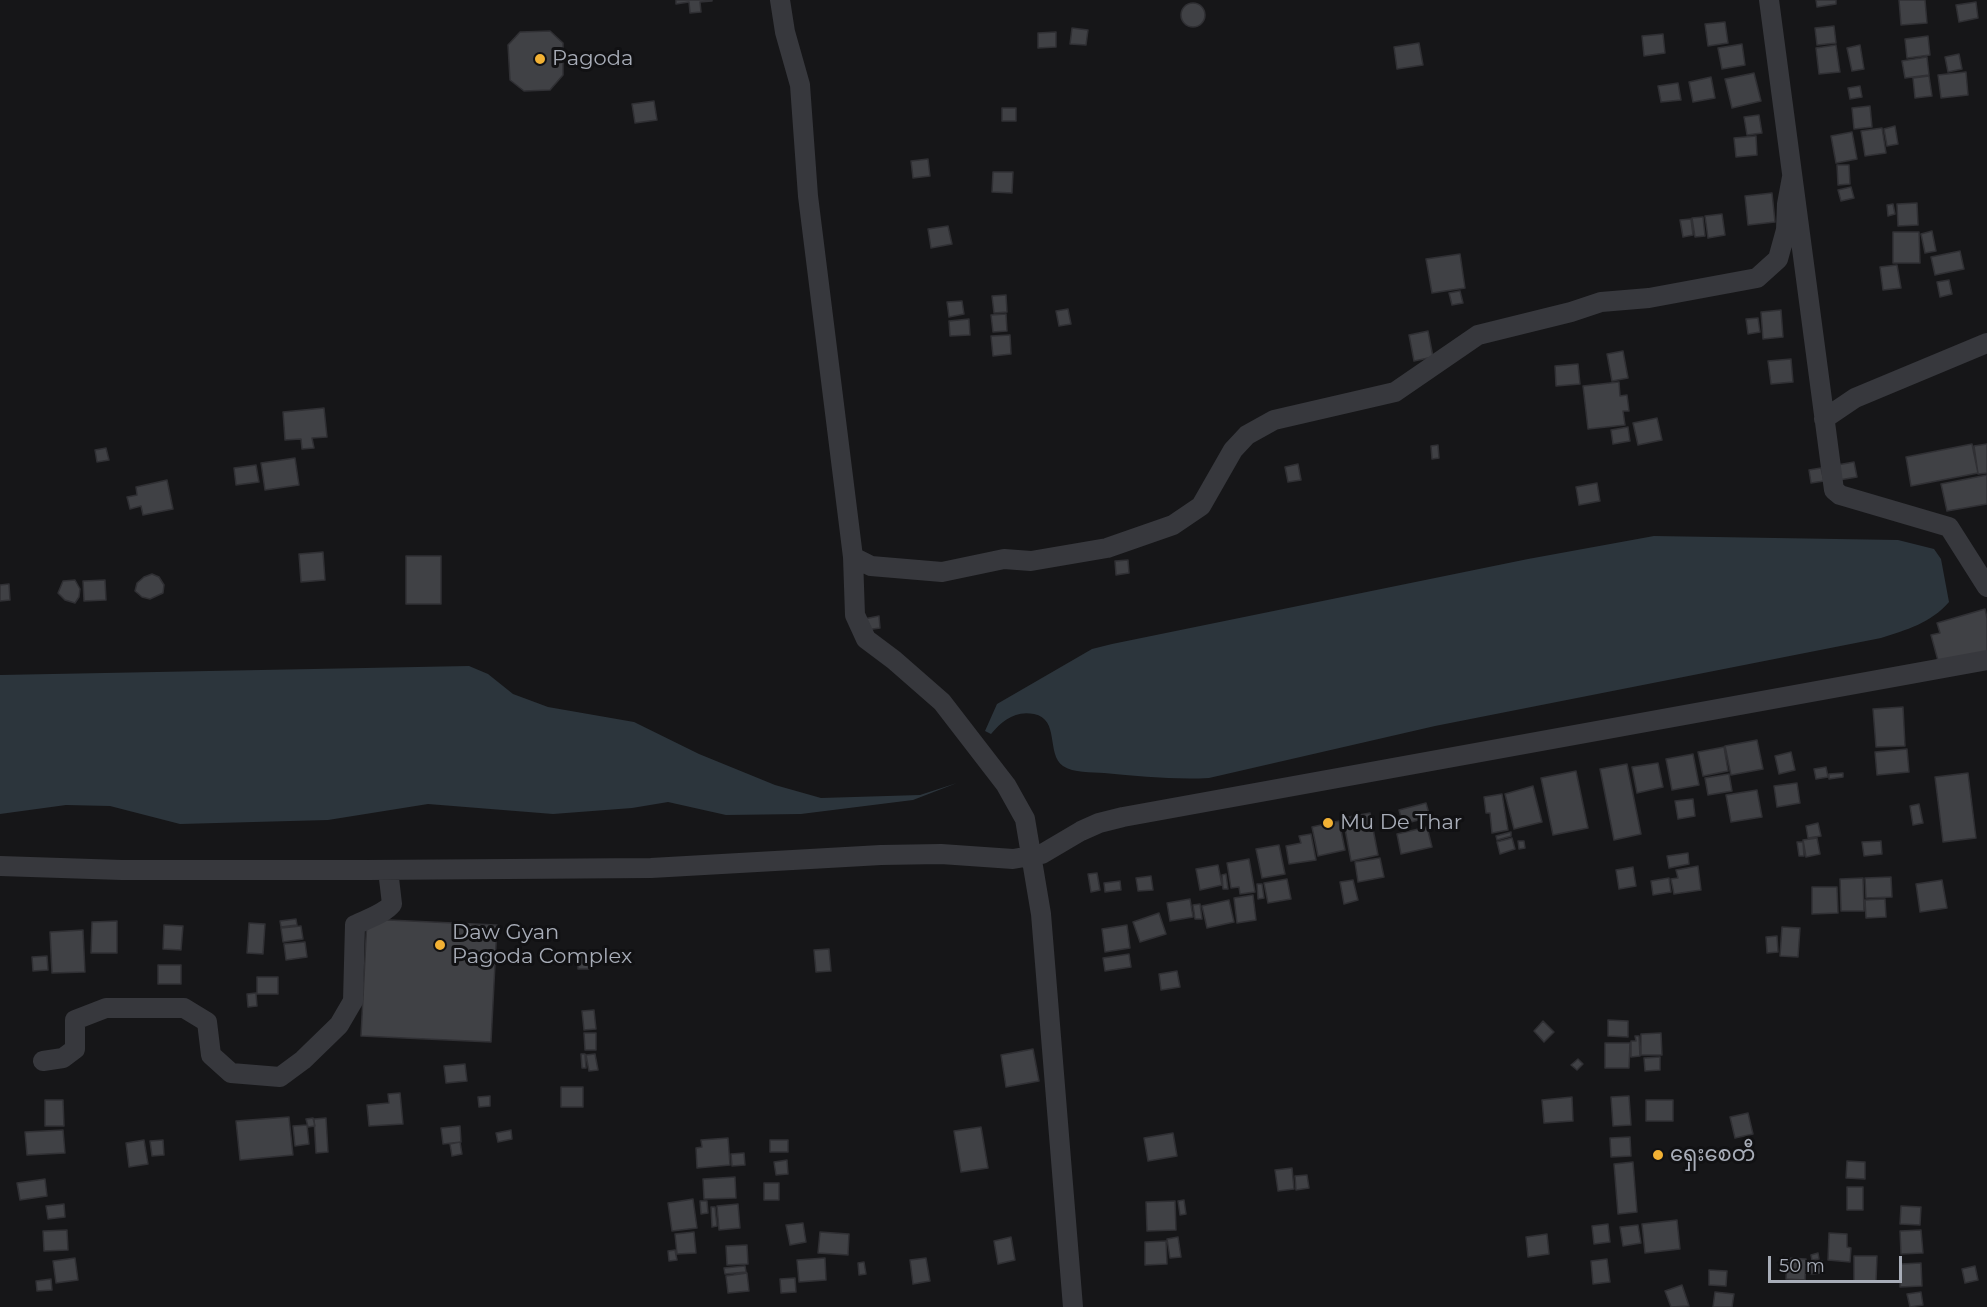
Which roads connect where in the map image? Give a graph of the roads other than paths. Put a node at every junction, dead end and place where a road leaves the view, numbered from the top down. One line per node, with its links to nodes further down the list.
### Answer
1 (780, 0): 6 (street)
2 (1769, 0): 3 (street)
3 (1792, 177): 5 (street); 6 (street)
4 (1987, 343): 5 (street)
5 (1824, 419): 7 (street)
6 (853, 557): 9 (street)
7 (1987, 587)
8 (1987, 660): 9 (street)
9 (1032, 856): 11 (street); 13 (street)
10 (0, 866): 11 (street)
11 (388, 870): 12 (street)
12 (43, 1061)
13 (1073, 1307)

